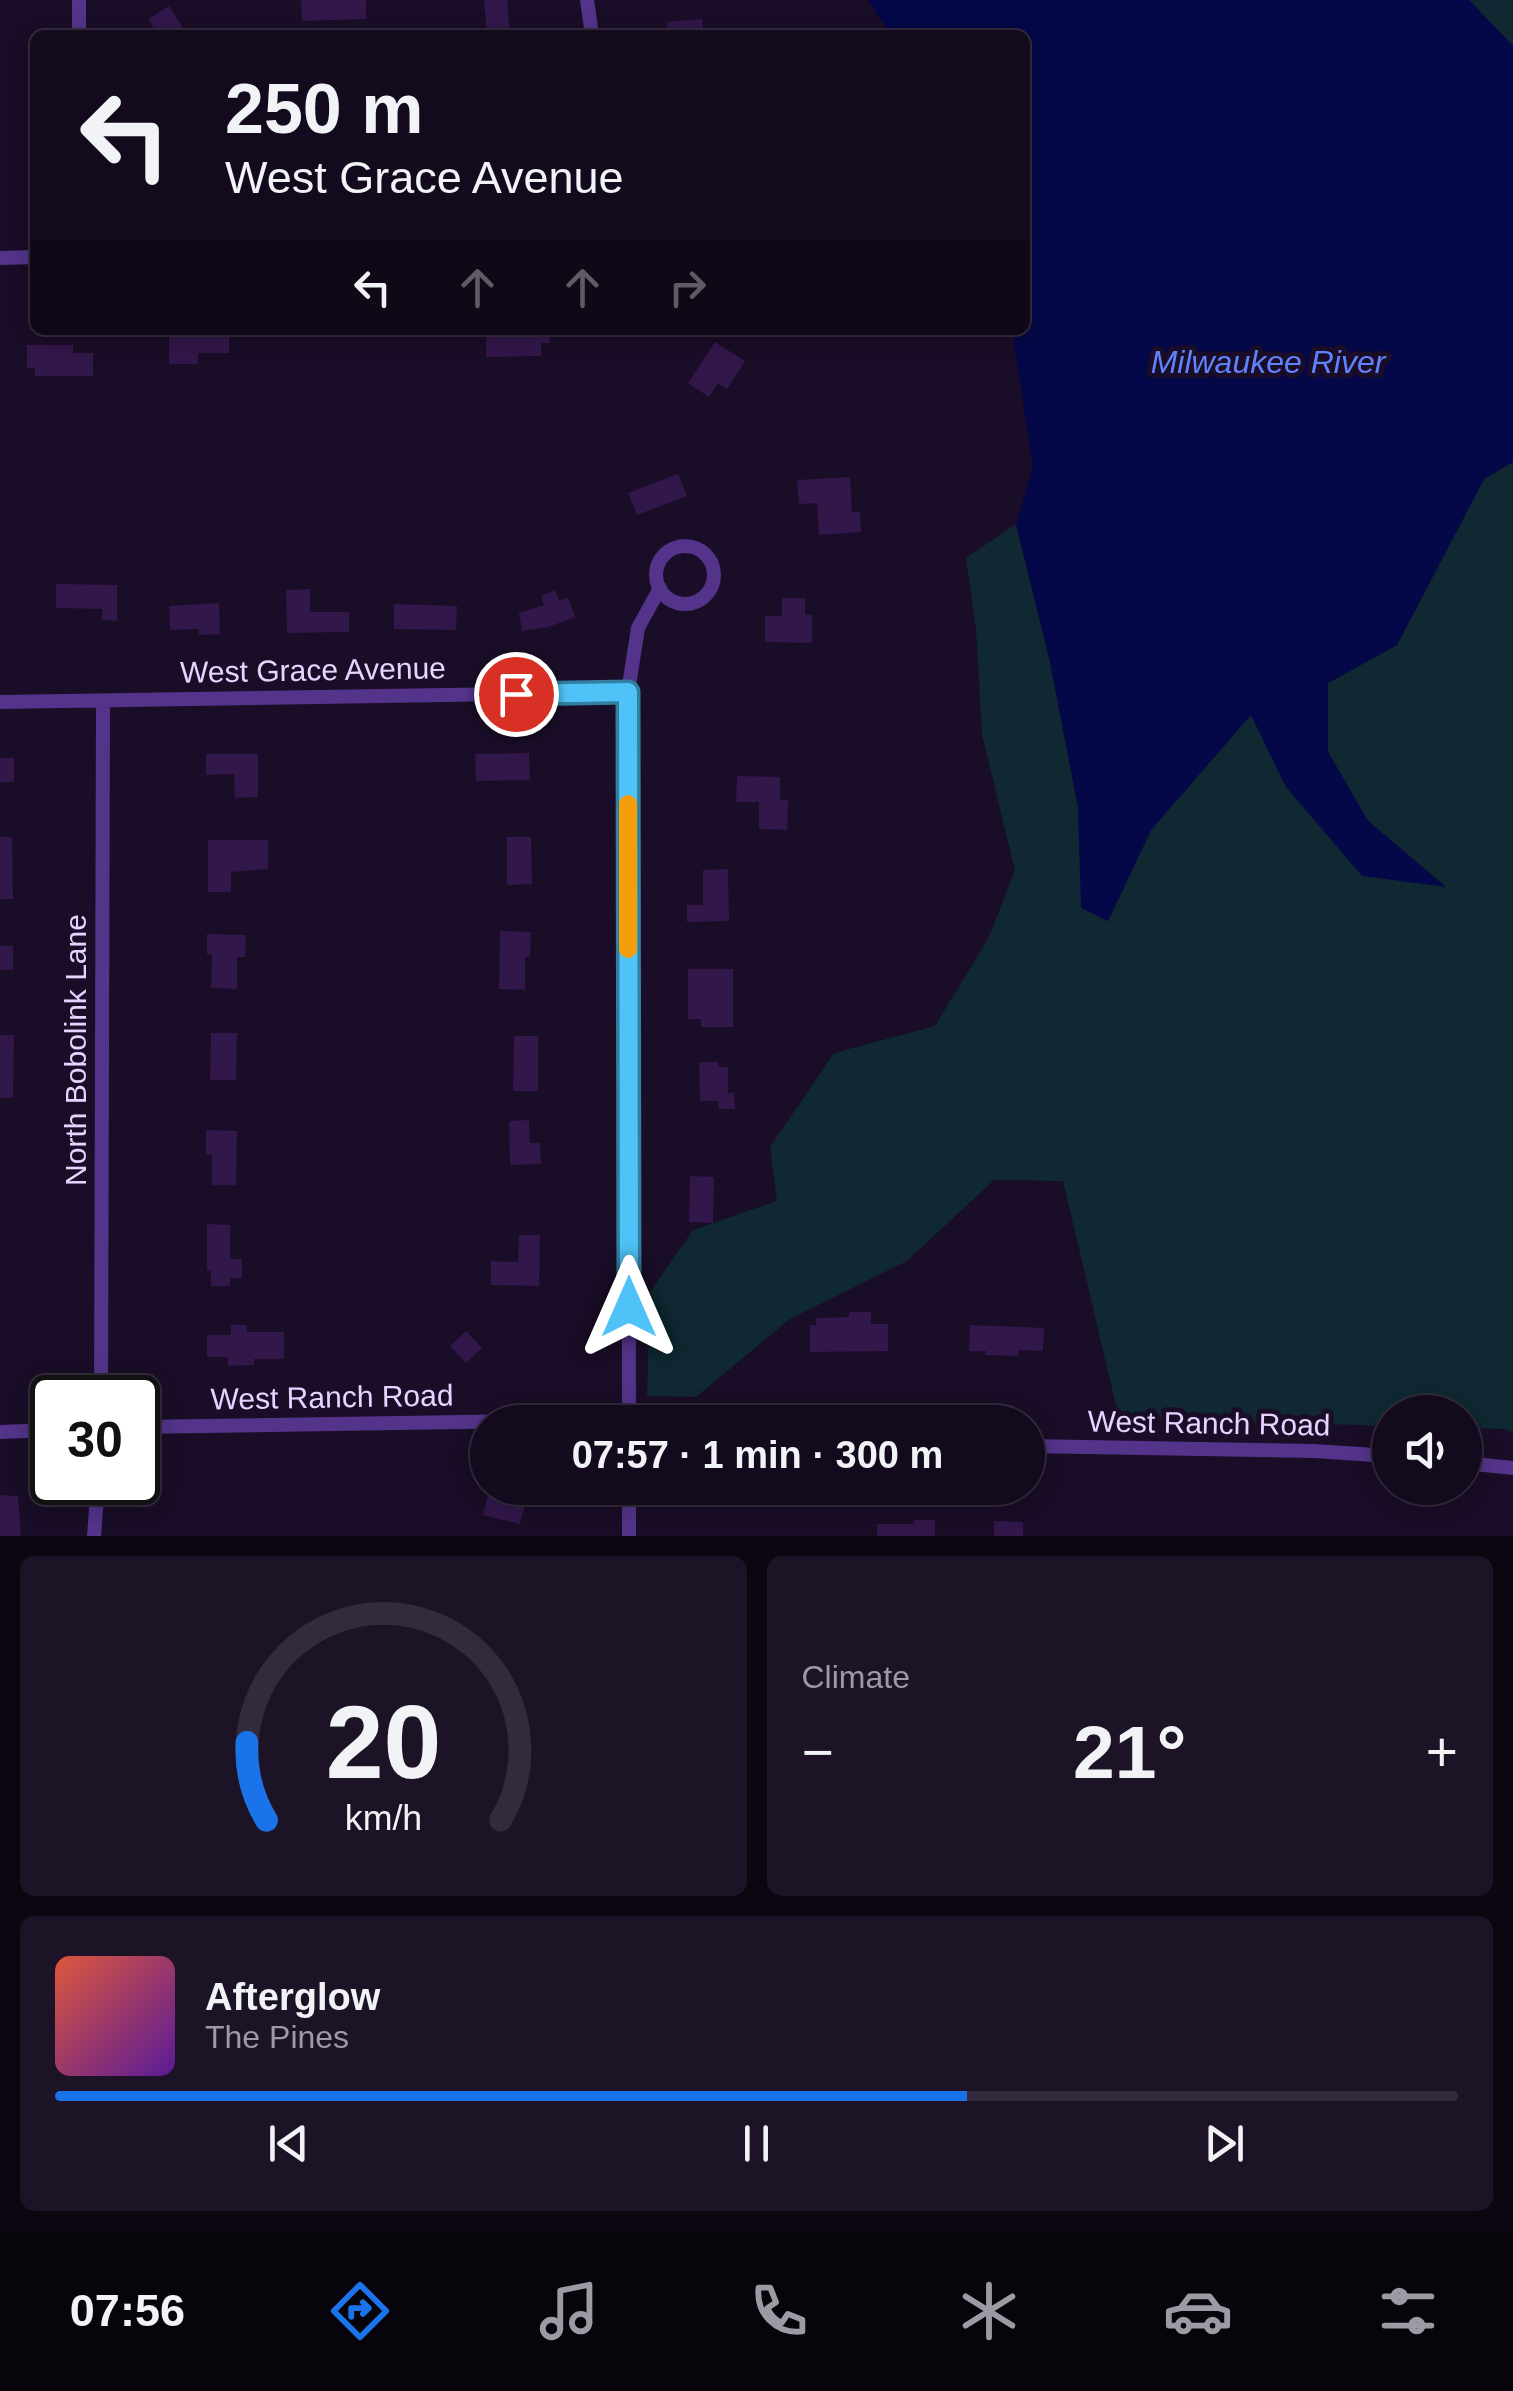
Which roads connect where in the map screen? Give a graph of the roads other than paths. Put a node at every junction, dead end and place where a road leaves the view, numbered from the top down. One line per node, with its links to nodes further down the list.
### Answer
1 (79, 0): 3 (street)
2 (587, 0): 4 (street)
3 (79, 30)
4 (591, 30)
5 (30, 257): 6 (street)
6 (0, 258)
7 (660, 588): 7 (street); 8 (street)
8 (628, 692): 10 (street, West Grace Avenue); 12 (street)
9 (0, 702): 10 (street, West Grace Avenue)
10 (103, 702): 11 (street, North Bobolink Lane)
11 (101, 1375)
12 (630, 1405)
13 (470, 1422): 14 (street, West Ranch Road)
14 (160, 1427)
15 (30, 1431): 16 (street)
16 (0, 1432)
17 (1045, 1446): 18 (street, West Ranch Road)
18 (1372, 1455)
19 (1482, 1465): 20 (street)
20 (1513, 1468)
21 (96, 1505): 23 (street)
22 (629, 1505): 24 (street)
23 (94, 1536)
24 (629, 1536)

